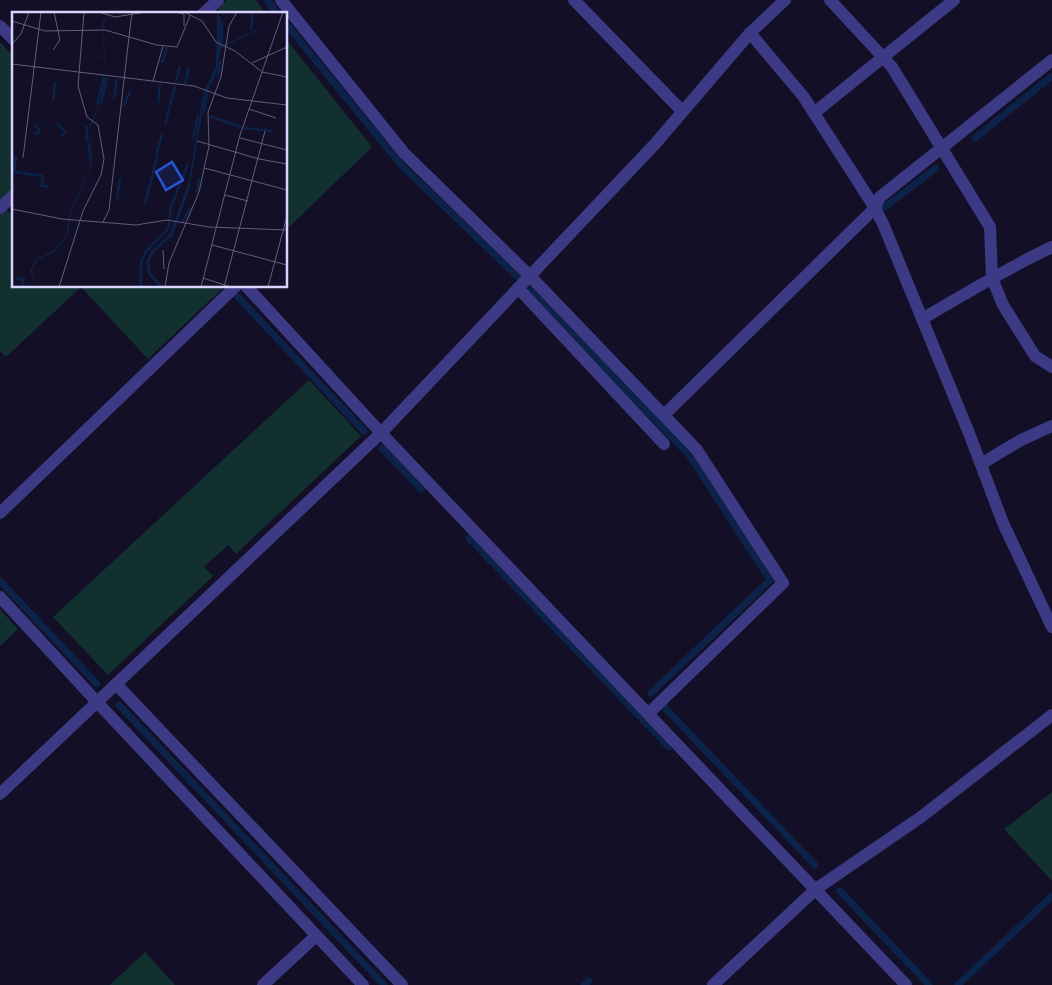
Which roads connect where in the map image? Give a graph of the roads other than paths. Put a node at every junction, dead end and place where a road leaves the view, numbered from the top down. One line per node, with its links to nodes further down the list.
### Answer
1 (218, 0): 7 (street)
2 (281, 0): 20 (street)
3 (574, 0): 13 (street)
4 (785, 0): 9 (street)
5 (830, 0): 11 (street)
6 (954, 0): 11 (street)
7 (205, 12)
8 (0, 26): 10 (street)
9 (750, 33): 13 (street); 14 (street)
10 (12, 38)
11 (883, 58): 14 (street); 15 (street)
12 (1052, 60): 15 (street)
13 (682, 111): 20 (street)
14 (814, 113): 18 (street)
15 (941, 148): 18 (street); 21 (street)
16 (12, 197): 17 (street)
17 (0, 208)
18 (875, 208): 25 (street); 27 (street)
19 (1052, 247): 21 (street)
20 (530, 276): 24 (street); 27 (street)
21 (992, 278): 25 (street); 26 (street)
22 (234, 288): 32 (street)
23 (248, 288): 29 (street)
24 (518, 288): 29 (street); 30 (street)
25 (922, 319): 31 (street)
26 (1052, 367)
27 (664, 415): 37 (street)
28 (1052, 426): 31 (street)
29 (381, 433): 35 (street); 37 (street)
30 (664, 444)
31 (981, 464): 34 (street)
32 (0, 513)
33 (0, 597): 36 (street)
34 (1052, 626)
35 (116, 684): 36 (street); 44 (street)
36 (97, 702): 39 (street); 41 (street)
37 (649, 713): 40 (street)
38 (1052, 715): 40 (street)
39 (0, 794)
40 (816, 889): 45 (street); 46 (street)
41 (316, 936): 42 (street); 43 (street)
42 (263, 985)
43 (363, 985)
44 (402, 985)
45 (713, 985)
46 (906, 985)

